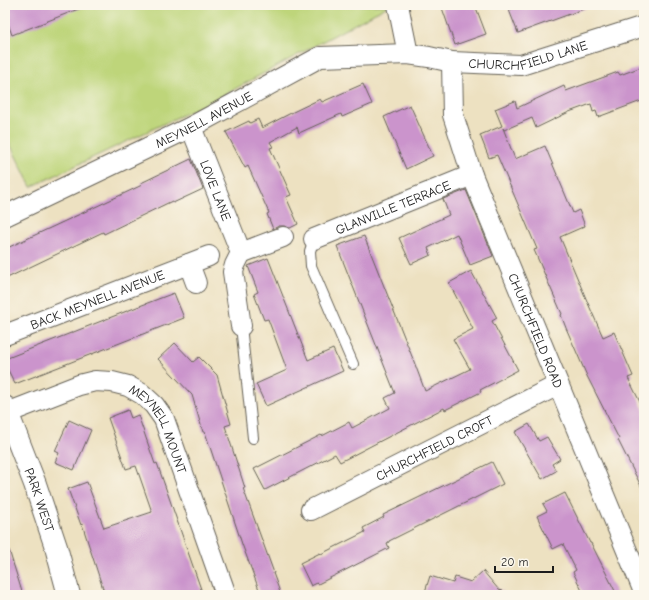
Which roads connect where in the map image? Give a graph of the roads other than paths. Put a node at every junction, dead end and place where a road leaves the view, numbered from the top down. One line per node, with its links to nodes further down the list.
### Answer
1 (398, 5): 3 (street)
2 (644, 26): 4 (street, CHURCHFIELD LANE)
3 (408, 54): 4 (street, CHURCHFIELD LANE); 5 (street, MEYNELL AVENUE)
4 (452, 62): 6 (street, CHURCHFIELD ROAD)
5 (192, 127): 7 (street, MEYNELL AVENUE); 10 (street, LOVE LANE)
6 (472, 175): 9 (street, GLANVILLE TERRACE); 17 (street, CHURCHFIELD ROAD)
7 (5, 216)
8 (283, 237): 10 (street)
9 (314, 239): 16 (lane)
10 (241, 253): 14 (street)
11 (209, 256): 12 (street, BACK MEYNELL AVENUE)
12 (189, 264): 13 (street); 15 (street, BACK MEYNELL AVENUE)
13 (196, 283)
14 (242, 326): 19 (lane)
15 (5, 334)
16 (353, 364)
17 (558, 386): 20 (street, CHURCHFIELD CROFT); 21 (street, CHURCHFIELD ROAD)
18 (6, 410): 22 (street, PARK WEST); 23 (street, MEYNELL MOUNT)
19 (253, 438)
20 (311, 510)
21 (644, 592)
22 (69, 595)
23 (226, 595)

